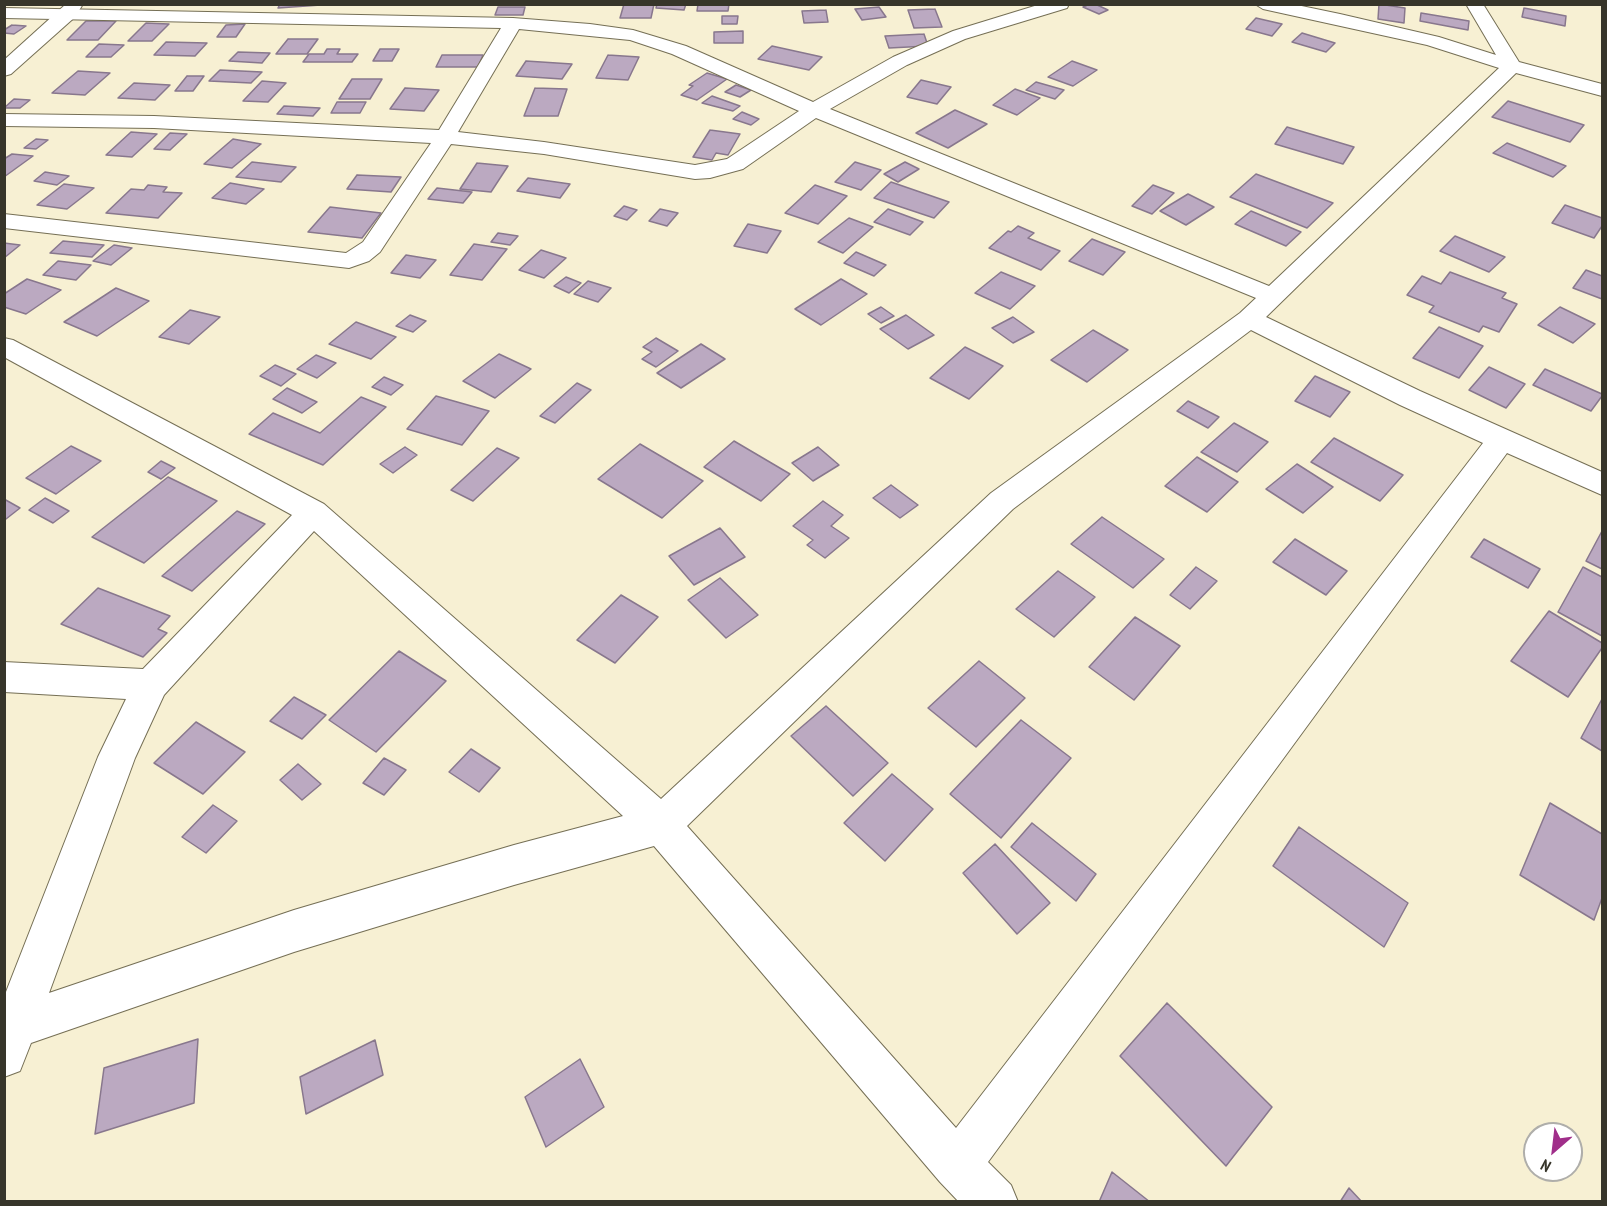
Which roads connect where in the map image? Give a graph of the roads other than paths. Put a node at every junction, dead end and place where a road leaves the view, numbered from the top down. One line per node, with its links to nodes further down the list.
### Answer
1 (1061, 4): 10 (street)
2 (1263, 4): 7 (street)
3 (1474, 4): 7 (street)
4 (72, 9): 5 (street); 6 (street); 8 (street)
5 (4, 13)
6 (513, 23): 10 (street); 12 (street)
7 (1512, 66): 9 (street); 14 (street)
8 (4, 70)
9 (1602, 90)
10 (814, 110): 12 (street); 14 (street)
11 (4, 120): 12 (street)
12 (446, 137): 13 (street)
13 (4, 221)
14 (1272, 297): 15 (street)
15 (1249, 320): 17 (street); 22 (street)
16 (4, 346): 19 (street)
17 (1503, 439): 18 (street); 24 (street)
18 (1602, 484)
19 (313, 512): 21 (street); 22 (street)
20 (4, 677): 21 (street)
21 (150, 685): 23 (street)
22 (661, 825): 23 (street); 24 (street)
23 (11, 1040)
24 (957, 1165): 25 (street)
25 (994, 1202)

